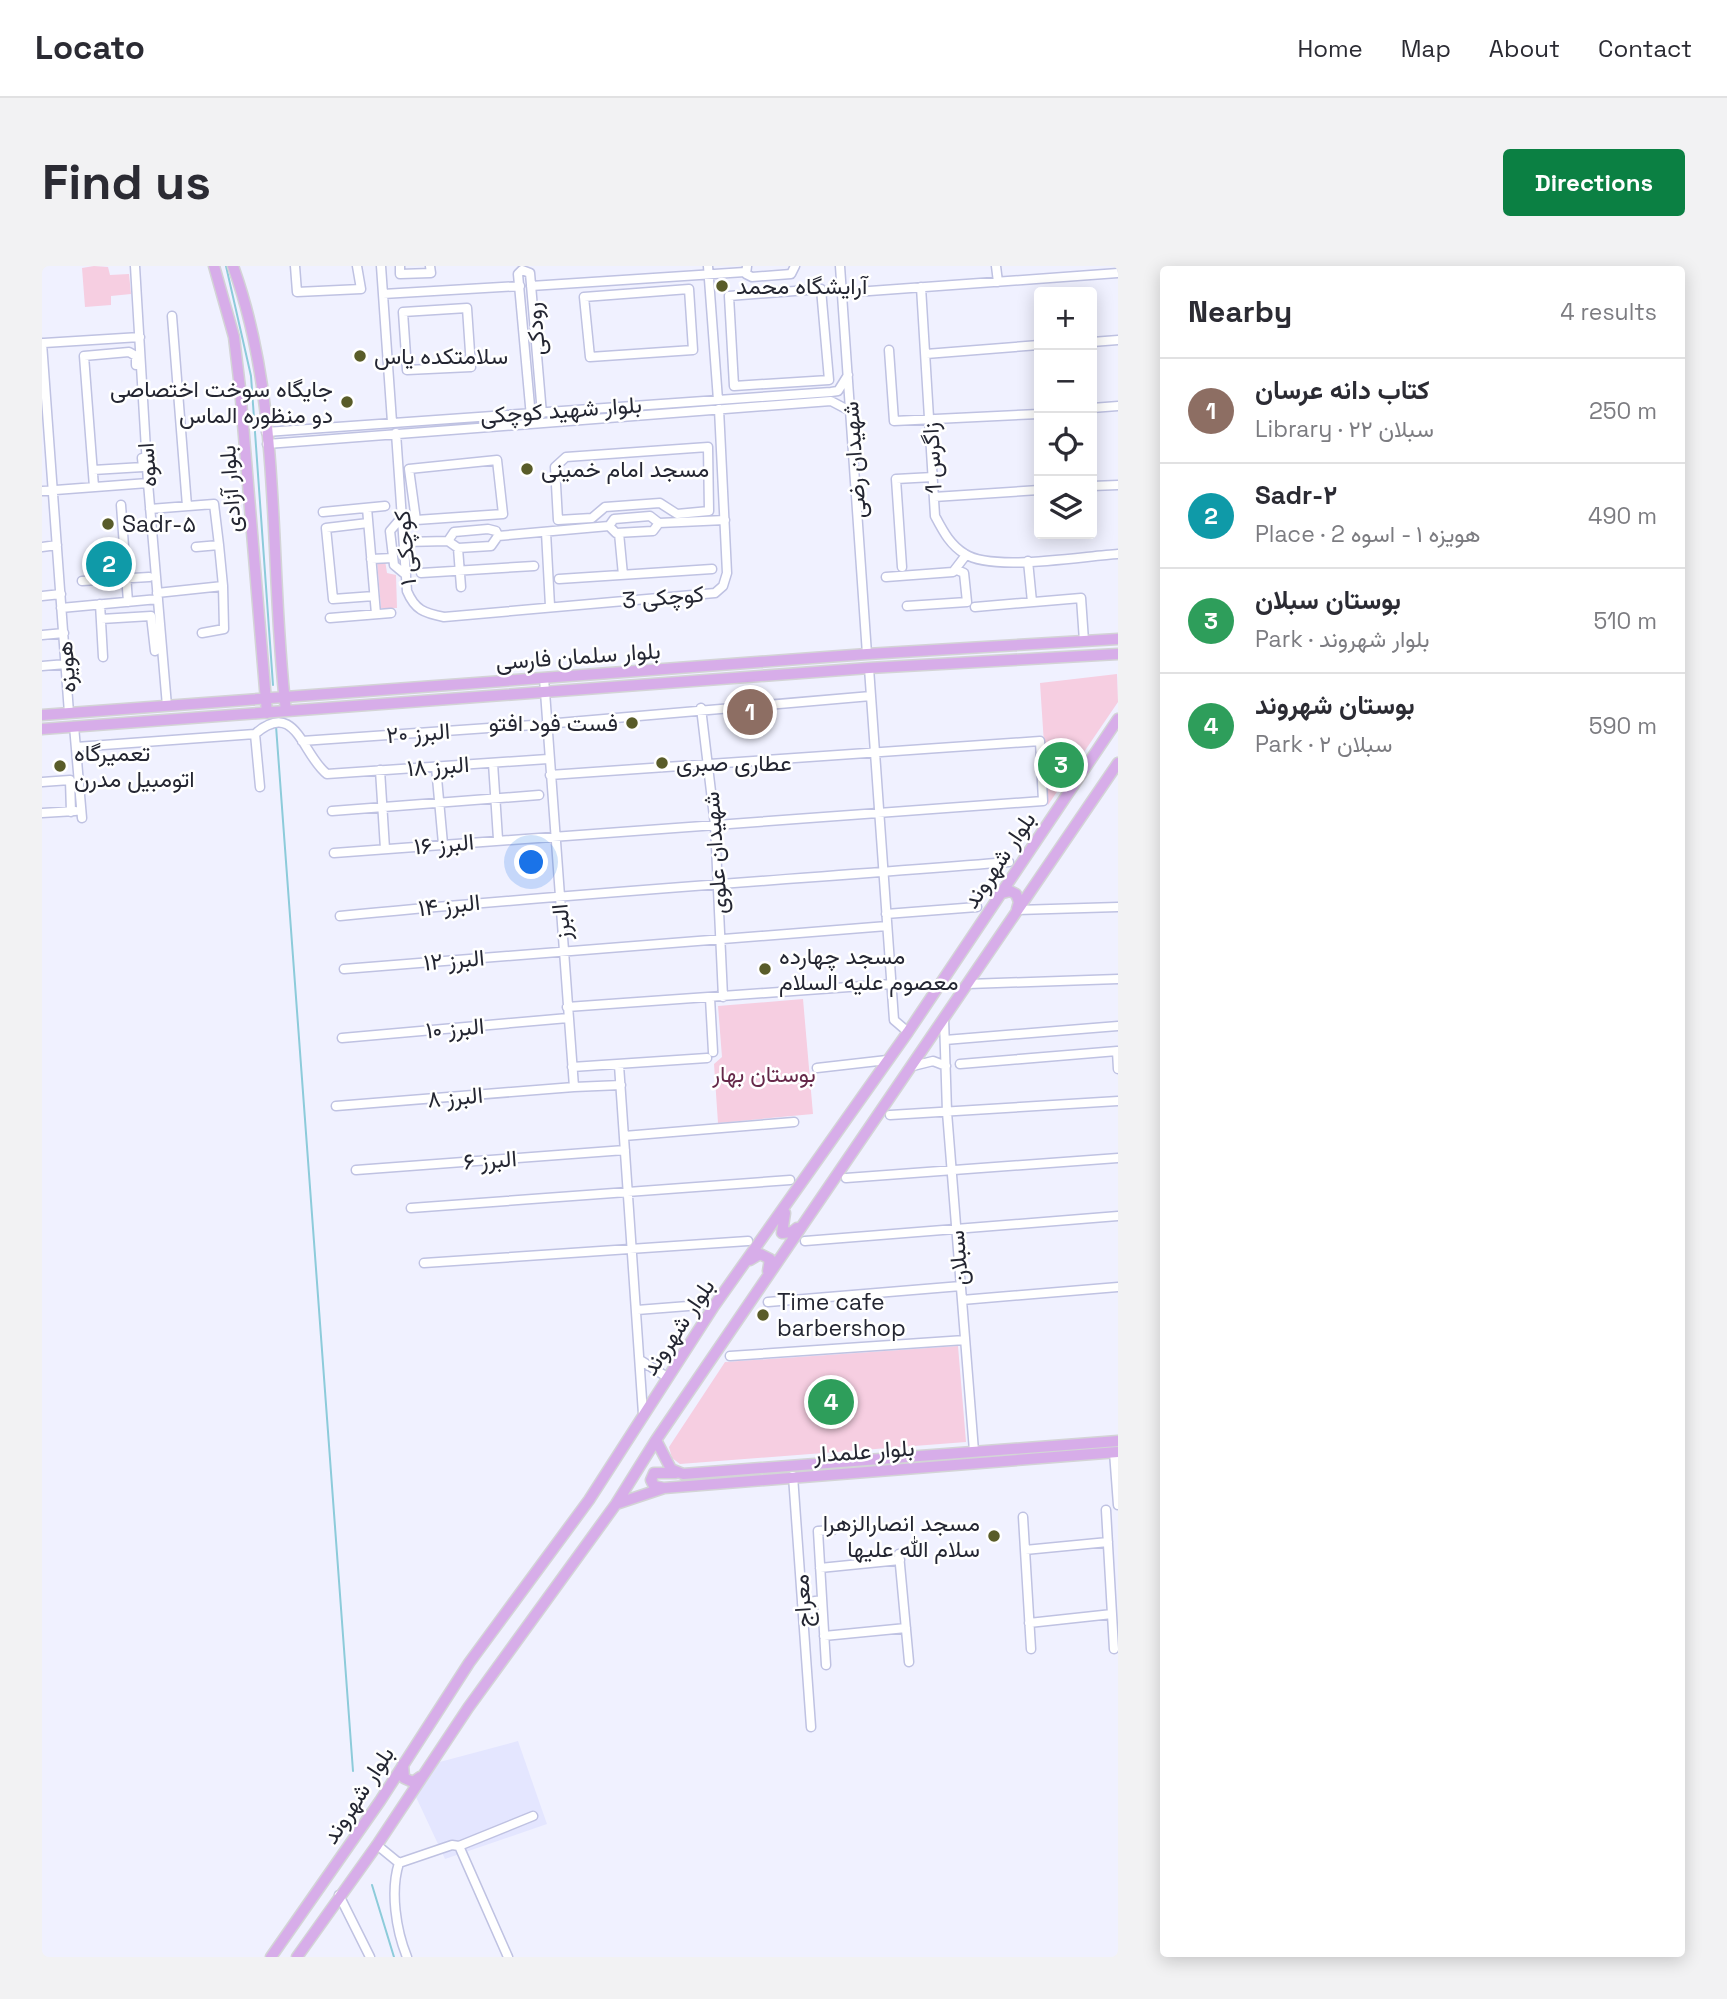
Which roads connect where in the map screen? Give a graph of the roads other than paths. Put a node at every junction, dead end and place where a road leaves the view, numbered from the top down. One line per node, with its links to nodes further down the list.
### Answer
1 (135, 266): 30 (street, اسوه)
2 (214, 266): 148 (main road, بلوار آزادی)
3 (233, 266): 57 (main road, بلوار آزادی)
4 (295, 266): 5 (street)
5 (357, 266)
6 (381, 266): 25 (street)
7 (400, 266): 8 (street)
8 (430, 266)
9 (796, 266): 15 (street)
10 (840, 266): 24 (street, شهیدان رضی)
11 (996, 266): 17 (street)
12 (746, 269): 13 (street); 15 (street)
13 (708, 270): 16 (street); 40 (street, کوچکی 3)
14 (1118, 274): 17 (street)
15 (767, 276): 23 (street)
16 (634, 278): 19 (street); 22 (street)
17 (998, 282): 20 (street)
18 (520, 286): 19 (street, رودکی); 21 (street); 26 (street, رودکی)
19 (531, 286): 27 (street, رودکی)
20 (921, 287): 24 (street); 36 (street, زاگرس 1)
21 (428, 292): 25 (street); 28 (street)
22 (634, 293): 22 (street)
23 (768, 293): 23 (street)
24 (842, 293): 38 (street, شهیدان رضی)
25 (383, 294): 51 (street)
26 (523, 309): 27 (street); 45 (street, رودکی)
27 (533, 309): 46 (street, رودکی)
28 (430, 310): 28 (street)
29 (172, 316): 73 (street)
30 (140, 337): 33 (street); 63 (street, اسوه)
31 (1118, 340): 32 (street)
32 (1097, 342)
33 (43, 343): 37 (street, هویزه)
34 (1034, 345): 36 (street)
35 (889, 350): 49 (street)
36 (926, 354): 49 (street, زاگرس 1)
37 (44, 371): 55 (street, هویزه)
38 (848, 375): 39 (street); 44 (street, شهیدان رضی)
39 (831, 397): 40 (street, بلوار شهید کوچکی); 44 (street)
40 (718, 404): 43 (street, بلوار شهید کوچکی); 50 (street, بلوار شهید کوچکی); 81 (street, کوچکی 3)
41 (1118, 406): 42 (street)
42 (1097, 408)
43 (557, 411): 46 (street, بلوار شهید کوچکی); 50 (street)
44 (850, 411): 137 (street, شهیدان رضی)
45 (530, 412): 46 (street, بلوار شهید کوچکی); 47 (street, بلوار شهید کوچکی); 53 (street, رودکی)
46 (542, 412): 52 (street, رودکی)
47 (512, 414): 51 (street, بلوار شهید کوچکی); 54 (street)
48 (1034, 414): 49 (street)
49 (930, 420): 62 (street, زاگرس 1)
50 (558, 421): 52 (street, بلوار شهید کوچکی)
51 (392, 422): 56 (street, بلوار شهید کوچکی)
52 (543, 422): 53 (street, بلوار شهید کوچکی)
53 (531, 423): 54 (street, بلوار شهید کوچکی)
54 (513, 424): 58 (street, بلوار شهید کوچکی)
55 (46, 431): 67 (street, هویزه)
56 (284, 431): 57 (street, بلوار شهید کوچکی); 59 (street)
57 (266, 432): 60 (main road, بلوار آزادی)
58 (396, 433): 59 (street, بلوار شهید کوچکی); 79 (street, کوچکی ۱)
59 (286, 442): 60 (street, بلوار شهید کوچکی)
60 (267, 444): 147 (main road, بلوار آزادی)
61 (93, 470): 61 (street); 66 (street)
62 (933, 477): 70 (street, زاگرس 1); 102 (street)
63 (148, 483): 66 (street); 76 (street, اسوه)
64 (1118, 485): 65 (street)
65 (1097, 486)
66 (94, 487): 67 (street)
67 (54, 490): 68 (street); 91 (street, هویزه)
68 (42, 491)
69 (1034, 491): 70 (street)
70 (934, 497): 97 (street, زاگرس 1)
71 (121, 505): 111 (street)
72 (634, 505): 72 (street); 80 (street)
73 (187, 506): 76 (street); 92 (street)
74 (385, 506): 75 (street)
75 (367, 508): 77 (street); 82 (street)
76 (150, 509): 118 (street, اسوه)
77 (323, 512)
78 (473, 516): 78 (street); 85 (street)
79 (402, 517): 90 (street, کوچکی ۱); 98 (street)
80 (635, 517): 83 (street); 84 (street)
81 (724, 520): 83 (street); 123 (street, کوچکی 3)
82 (368, 523): 99 (street); 119 (street)
83 (659, 523): 87 (street)
84 (609, 526): 86 (street); 87 (street)
85 (475, 530): 88 (street); 89 (street)
86 (546, 532): 88 (street); 123 (street)
87 (619, 533): 108 (street)
88 (498, 536): 95 (street)
89 (448, 541): 90 (street); 95 (street)
90 (404, 542): 107 (street, کوچکی ۱)
91 (57, 545): 93 (street); 116 (street, هویزه)
92 (219, 545): 94 (street); 114 (street)
93 (42, 547)
94 (197, 547)
95 (458, 548): 104 (street)
96 (1118, 554): 100 (street)
97 (966, 555): 100 (street); 105 (street)
98 (393, 558): 99 (street); 107 (street)
99 (371, 559): 119 (street)
100 (1028, 561): 121 (street)
101 (534, 566): 104 (street)
102 (902, 566)
103 (712, 569): 108 (street)
104 (460, 570): 106 (street); 115 (street)
105 (957, 570): 110 (street); 124 (street)
106 (421, 573)
107 (406, 575): 123 (street, کوچکی ۱)
108 (623, 575): 112 (street)
109 (149, 577): 111 (street)
110 (886, 577)
111 (126, 579): 113 (street); 120 (street)
112 (559, 579)
113 (82, 581)
114 (223, 586): 118 (street); 132 (street)
115 (461, 587)
116 (61, 594): 117 (street); 126 (street, هویزه)
117 (42, 596)
118 (158, 596): 120 (street); 150 (street, اسوه)
119 (374, 596): 128 (street)
120 (128, 602): 122 (street)
121 (1032, 602): 125 (street); 135 (street)
122 (100, 604): 126 (street); 130 (street)
123 (550, 606)
124 (907, 606)
125 (975, 607)
126 (61, 608): 131 (street, هویزه)
127 (391, 613): 128 (street)
128 (376, 614): 129 (street)
129 (330, 618)
130 (101, 619): 136 (street); 139 (street)
131 (64, 633): 133 (street); 140 (street, هویزه)
132 (202, 633)
133 (42, 635)
134 (1118, 639): 135 (main road, بلوار سلمان فارسی)
135 (1084, 641): 137 (main road, بلوار سلمان فارسی)
136 (155, 651)
137 (867, 654): 143 (main road, بلوار سلمان فارسی)
138 (1118, 654): 142 (main road, بلوار سلمان فارسی)
139 (103, 657)
140 (66, 664): 141 (street); 154 (street, هویزه)
141 (42, 666)
142 (869, 668): 144 (main road, بلوار سلمان فارسی); 146 (street)
143 (544, 678): 144 (street, البرز); 145 (main road, بلوار سلمان فارسی)
144 (545, 693): 151 (main road, بلوار سلمان فارسی); 159 (street, البرز)
145 (321, 694): 147 (main road, بلوار سلمان فارسی); 151 (main road)
146 (871, 696): 152 (street); 166 (street)
147 (285, 697): 148 (main road, بلوار سلمان فارسی); 153 (main road, بلوار آزادی)
148 (265, 699): 149 (main road, بلوار سلمان فارسی); 155 (main road, بلوار آزادی)
149 (232, 701): 150 (main road, بلوار سلمان فارسی); 157 (main road)
150 (167, 706): 154 (main road, بلوار سلمان فارسی)
151 (323, 708): 153 (main road, بلوار سلمان فارسی)
152 (701, 708): 159 (street); 170 (street, شهیدان علوی)
153 (286, 711): 155 (main road, بلوار سلمان فارسی)
154 (69, 713): 156 (main road, بلوار سلمان فارسی)
155 (267, 713): 157 (main road, بلوار سلمان فارسی)
156 (42, 715)
157 (234, 715): 161 (main road, بلوار سلمان فارسی)
158 (1118, 719): 191 (main road, بلوار شهروند)
159 (547, 724): 167 (street, البرز)
160 (533, 725): 164 (street, البرز ۲۰)
161 (74, 726): 162 (main road, بلوار سلمان فارسی); 165 (street)
162 (42, 729)
163 (255, 734): 164 (street); 165 (street); 175 (street)
164 (302, 741): 172 (street, البرز ۱۸)
165 (76, 747): 181 (street)
166 (875, 752): 170 (street); 183 (street); 183 (street, البرز ۱۶)
167 (548, 759): 168 (street, البرز ۱۸); 173 (street, البرز)
168 (493, 763): 171 (street, البرز ۱۸); 177 (street)
169 (1118, 763): 193 (main road, بلوار شهروند)
170 (709, 764): 173 (street); 184 (street, شهیدان علوی)
171 (436, 766): 172 (street, البرز ۱۸); 178 (street)
172 (380, 770): 179 (street)
173 (550, 775): 185 (street, البرز)
174 (42, 782): 181 (street)
175 (260, 787)
176 (539, 795): 177 (street)
177 (495, 799): 178 (street); 186 (street)
178 (440, 803): 179 (street); 187 (street)
179 (383, 807): 180 (street); 188 (street)
180 (332, 811)
181 (71, 812): 182 (street)
182 (42, 813)
183 (879, 814): 184 (street, البرز ۱۶); 192 (street)
184 (715, 825): 185 (street, البرز ۱۶); 194 (street, شهیدان علوی)
185 (554, 835): 186 (street, البرز ۱۶); 195 (street, البرز)
186 (498, 839): 187 (street, البرز ۱۶)
187 (443, 844): 188 (street, البرز ۱۶)
188 (385, 849): 189 (street, البرز ۱۶)
189 (334, 853)
190 (1009, 862): 192 (street, البرز ۱۴)
191 (1017, 870): 193 (main road); 196 (main road, بلوار شهروند)
192 (883, 872): 194 (street, البرز ۱۴); 200 (street)
193 (1035, 883): 199 (main road, بلوار شهروند)
194 (717, 886): 195 (street, البرز ۱۴); 203 (street, شهیدان علوی)
195 (559, 894): 201 (street, البرز ۱۴); 204 (street, البرز)
196 (999, 894): 199 (main road); 215 (main road, بلوار شهروند)
197 (977, 907): 200 (street)
198 (1118, 907): 199 (street)
199 (1016, 911): 208 (main road, بلوار شهروند)
200 (886, 914): 202 (street)
201 (340, 916)
202 (887, 926): 203 (street, البرز ۱۲); 207 (street)
203 (721, 940): 204 (street, البرز ۱۲); 210 (street, شهیدان علوی)
204 (563, 950): 205 (street, البرز ۱۲); 211 (street, البرز)
205 (344, 969)
206 (1118, 978): 208 (street)
207 (891, 984): 210 (street); 215 (street)
208 (968, 984): 213 (main road, بلوار شهروند)
209 (710, 998): 210 (street); 211 (street); 221 (street)
210 (723, 998)
211 (567, 1007): 212 (street, البرز)
212 (568, 1018): 216 (street, البرز ۱۰); 224 (street, البرز)
213 (944, 1019): 217 (street, سبلان); 222 (main road, بلوار شهروند)
214 (1118, 1026): 217 (street)
215 (908, 1032): 219 (main road, بلوار شهروند)
216 (341, 1038)
217 (945, 1040): 223 (street, سبلان)
218 (1117, 1051): 220 (street); 226 (street)
219 (887, 1060): 225 (street); 242 (main road, بلوار شهروند)
220 (960, 1064)
221 (619, 1065): 224 (street); 227 (street)
222 (912, 1066): 223 (street); 245 (main road, بلوار شهروند)
223 (946, 1066): 231 (street, سبلان)
224 (572, 1067): 228 (street, البرز)
225 (817, 1068)
226 (1118, 1069)
227 (621, 1085): 228 (street); 234 (street)
228 (574, 1087): 230 (street, البرز ۸)
229 (1118, 1101): 231 (street)
230 (336, 1106)
231 (947, 1112): 232 (street); 238 (street, سبلان)
232 (890, 1115)
233 (794, 1122): 234 (street)
234 (624, 1136): 235 (street)
235 (625, 1150): 237 (street, البرز ۶); 241 (street)
236 (1118, 1158): 238 (street)
237 (356, 1170)
238 (951, 1170): 239 (street); 246 (street, سبلان)
239 (846, 1178)
240 (790, 1180): 241 (street)
241 (628, 1195): 243 (street); 249 (street)
242 (790, 1200): 245 (main road); 251 (main road, بلوار شهروند)
243 (411, 1208)
244 (1118, 1216): 246 (street)
245 (806, 1219): 252 (main road, بلوار شهروند)
246 (956, 1229): 248 (street); 253 (street, سبلان)
247 (748, 1241): 249 (street)
248 (805, 1241)
249 (632, 1251): 250 (street); 258 (street)
250 (424, 1263)
251 (744, 1264): 252 (main road); 262 (main road, بلوار شهروند)
252 (766, 1278): 264 (main road, بلوار شهروند)
253 (961, 1286): 255 (street, سبلان); 256 (street)
254 (1118, 1287): 255 (street)
255 (962, 1300): 259 (street, سبلان)
256 (768, 1302)
257 (701, 1305): 258 (street)
258 (637, 1310): 261 (street)
259 (965, 1340): 260 (street); 266 (street, سبلان)
260 (730, 1356)
261 (640, 1360): 262 (street); 263 (street)
262 (667, 1377): 263 (main road, بلوار شهروند)
263 (643, 1414): 292 (main road, بلوار شهروند)
264 (656, 1440): 269 (main road); 272 (main road, بلوار شهروند)
265 (1118, 1441): 266 (main road, بلوار علمدار)
266 (974, 1451): 268 (main road); 269 (main road, بلوار علمدار)
267 (1116, 1452): 268 (main road, بلوار علمدار); 273 (street)
268 (975, 1462): 270 (main road, بلوار علمدار)
269 (677, 1474): 271 (main road, بلوار علمدار)
270 (793, 1476): 271 (main road, بلوار علمدار); 282 (street, معراج)
271 (664, 1488): 272 (main road, بلوار علمدار)
272 (616, 1504): 293 (main road, بلوار شهروند)
273 (1118, 1504)
274 (1106, 1510): 277 (street)
275 (1023, 1517): 278 (street)
276 (833, 1530): 279 (street)
277 (1108, 1542): 278 (street); 280 (street)
278 (1025, 1550): 284 (street)
279 (820, 1568): 281 (street); 285 (street)
280 (1114, 1576): 283 (street)
281 (822, 1600): 282 (street); 286 (street)
282 (802, 1602): 291 (street, معراج)
283 (1112, 1614): 284 (street); 288 (street)
284 (1029, 1623): 287 (street)
285 (906, 1628): 286 (street); 289 (street)
286 (824, 1636): 290 (street)
287 (1031, 1649)
288 (1114, 1649)
289 (909, 1662)
290 (826, 1665)
291 (811, 1727)
292 (404, 1760): 293 (main road); 294 (main road, بلوار شهروند)
293 (420, 1777): 295 (main road, بلوار شهروند)
294 (380, 1801): 295 (main road); 301 (main road, بلوار شهروند)
295 (400, 1810): 297 (main road, بلوار شهروند)
296 (533, 1816): 298 (street)
297 (377, 1845): 299 (street); 300 (main road, بلوار شهروند)
298 (459, 1846): 299 (street); 305 (street)
299 (399, 1863): 304 (street)
300 (339, 1895): 302 (main road, بلوار شهروند); 303 (street)
301 (271, 1957)
302 (297, 1957)
303 (370, 1957)
304 (407, 1957)
305 (508, 1957)

